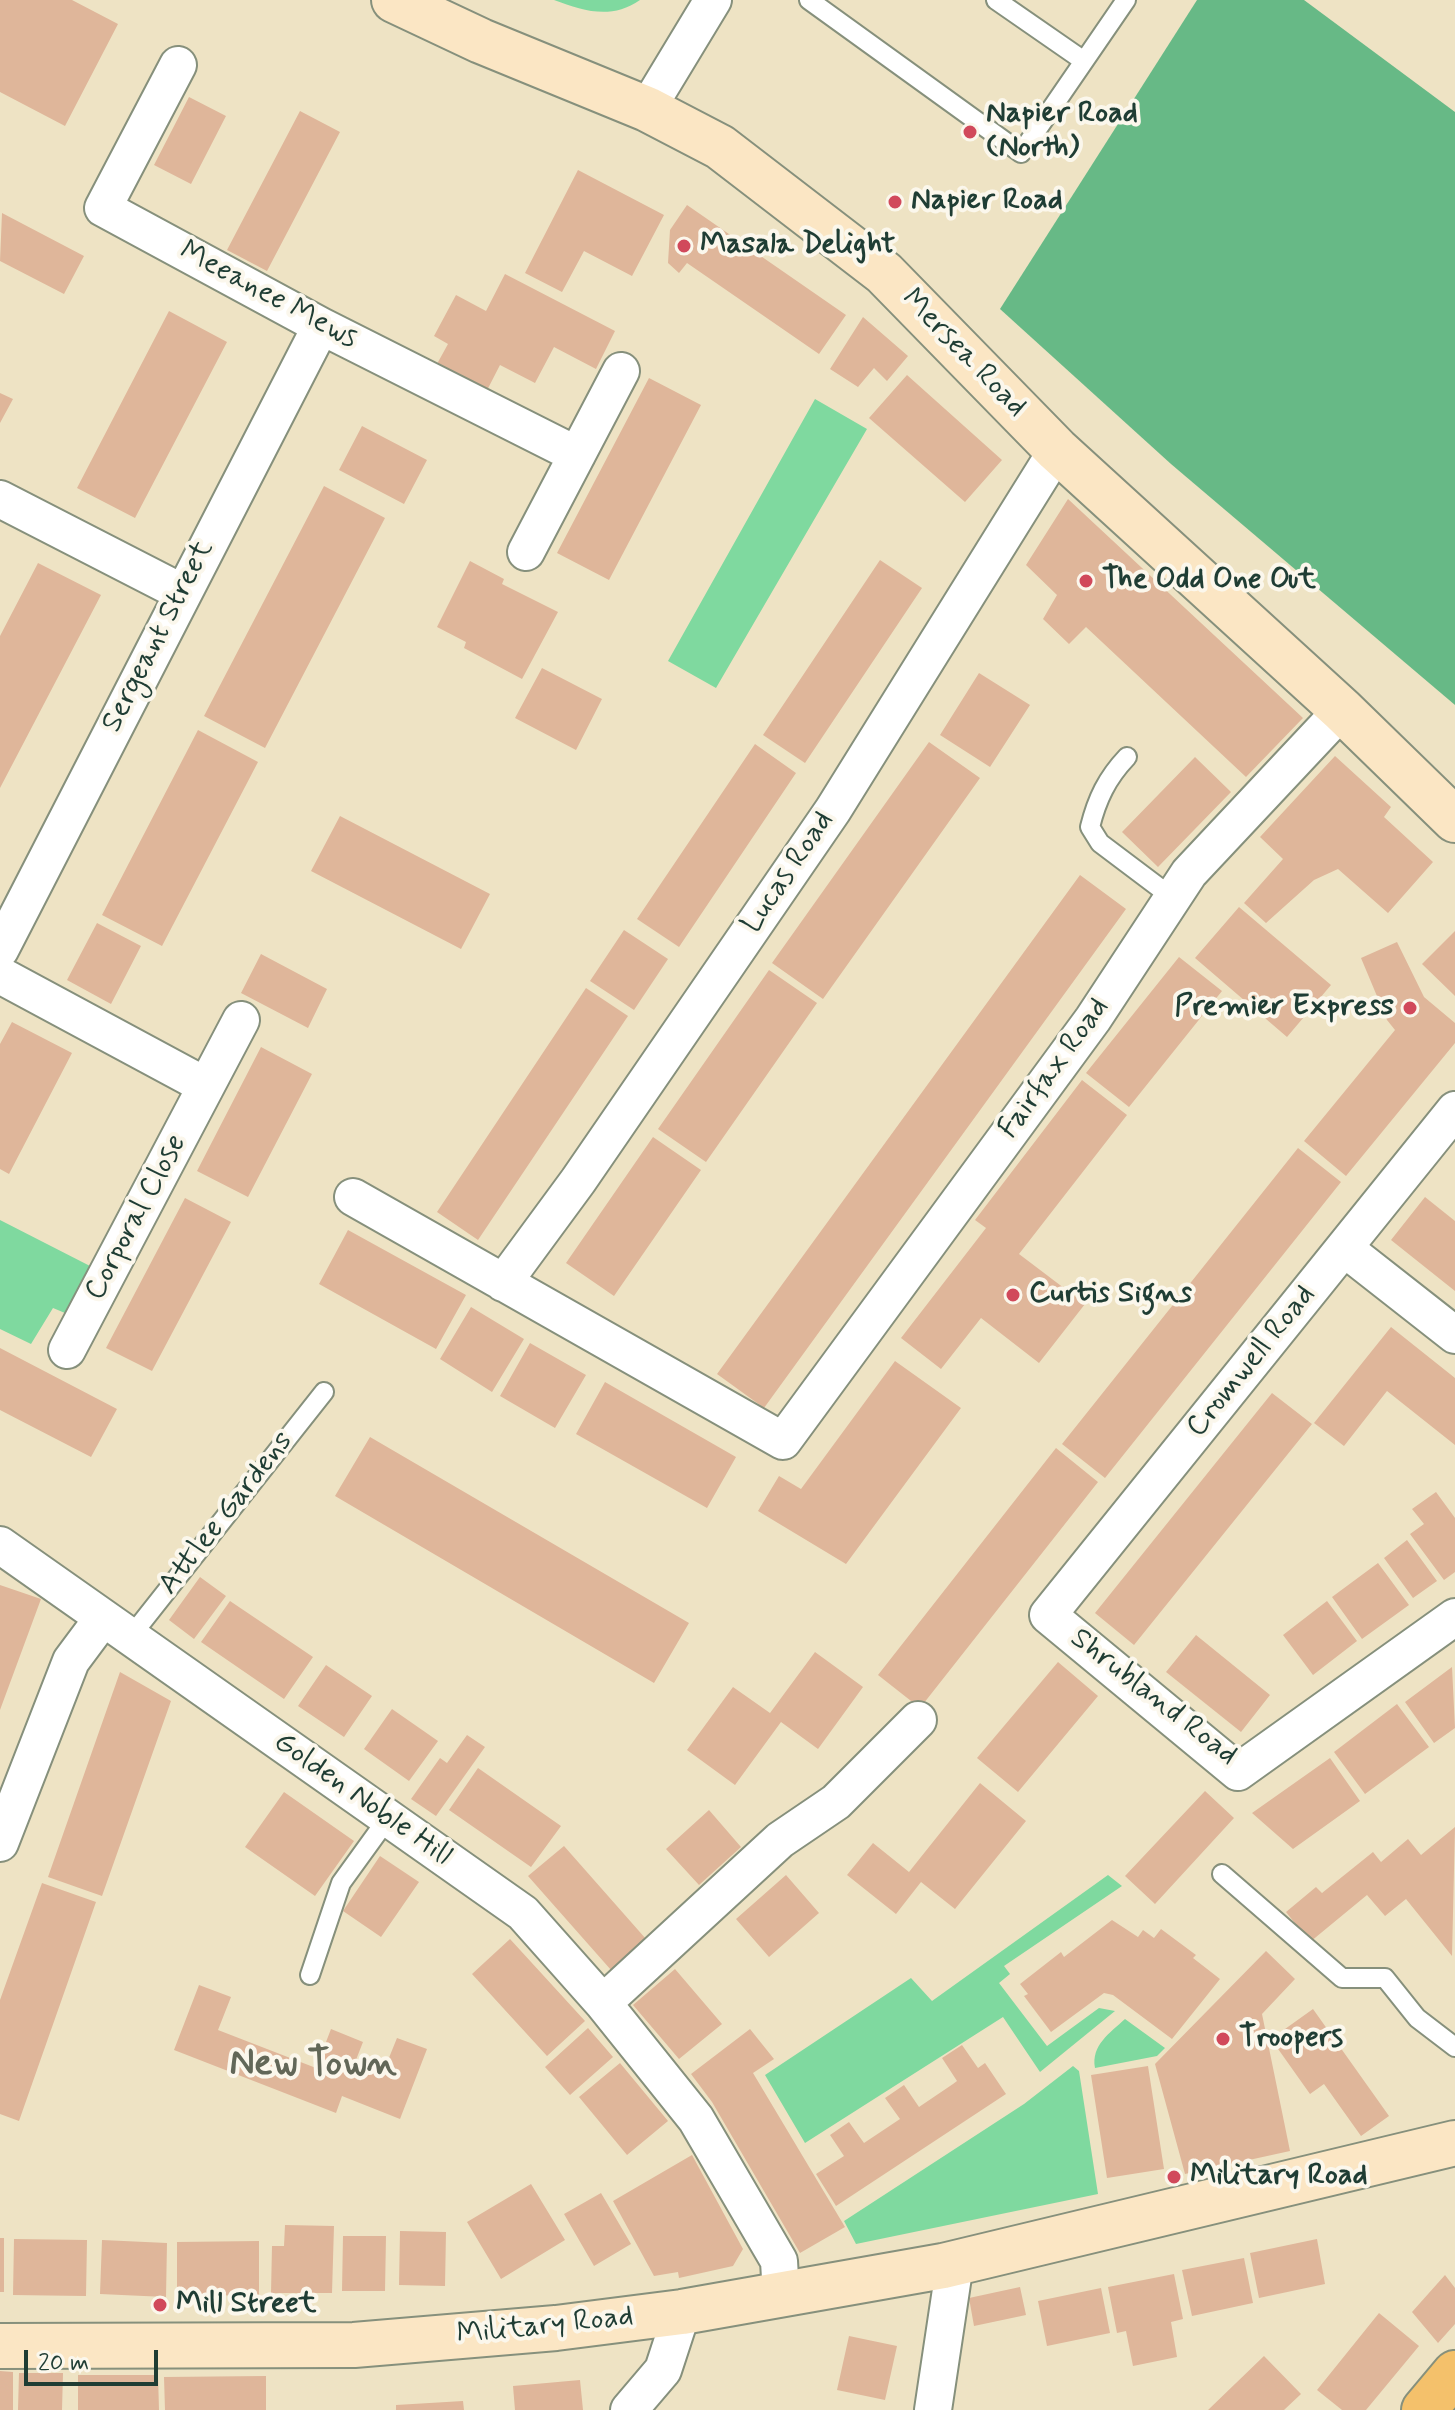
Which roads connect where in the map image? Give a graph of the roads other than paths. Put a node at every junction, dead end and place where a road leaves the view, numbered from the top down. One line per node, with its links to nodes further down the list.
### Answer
1 (394, 0): 8 (street, Mersea Road)
2 (713, 0): 8 (street)
3 (809, 0): 6 (lane)
4 (996, 0): 6 (lane)
5 (1126, 0): 6 (lane)
6 (1084, 61)
7 (178, 65): 9 (street, Meeanee Mews)
8 (647, 109): 11 (street, Mersea Road)
9 (321, 326): 12 (street, Meeanee Mews); 15 (street, Sergeant Street)
10 (621, 371): 12 (street)
11 (1057, 450): 16 (street, Mersea Road); 27 (street, Lucas Road)
12 (577, 455): 14 (street)
13 (0, 499): 15 (street)
14 (526, 552)
15 (181, 592): 20 (street, Sergeant Street)
16 (1342, 710): 18 (street, Mersea Road); 19 (street, Fairfax Road)
17 (1127, 757): 19 (lane)
18 (1455, 820)
19 (1173, 898): 27 (street, Fairfax Road)
20 (0, 950)
21 (0, 975): 23 (street)
22 (241, 1020): 23 (street, Corporal Close)
23 (206, 1086): 29 (street, Corporal Close)
24 (1455, 1110): 26 (street, Cromwell Road)
25 (353, 1197): 27 (street)
26 (1344, 1248): 28 (street); 32 (street, Cromwell Road)
27 (503, 1283)
28 (1455, 1335)
29 (67, 1350)
30 (324, 1392): 34 (lane, Attlee Gardens)
31 (0, 1545): 34 (street)
32 (1048, 1615): 33 (street, Shrubland Road)
33 (1455, 1617)
34 (117, 1627): 36 (street, Golden Noble Hill); 37 (street)
35 (918, 1720): 40 (street)
36 (388, 1818): 39 (lane); 40 (street, Golden Noble Hill)
37 (0, 1843)
38 (1222, 1874): 41 (lane)
39 (310, 1975)
40 (603, 2003): 44 (street, Golden Noble Hill)
41 (1455, 2047)
42 (1455, 2143): 43 (street, Military Road)
43 (955, 2263): 44 (street, Military Road); 49 (street)
44 (781, 2295): 45 (street, Military Road)
45 (682, 2312): 46 (street, Military Road); 48 (street)
46 (0, 2346)
47 (1455, 2373): 50 (main road)
48 (629, 2410)
49 (933, 2410)
50 (1424, 2410)

